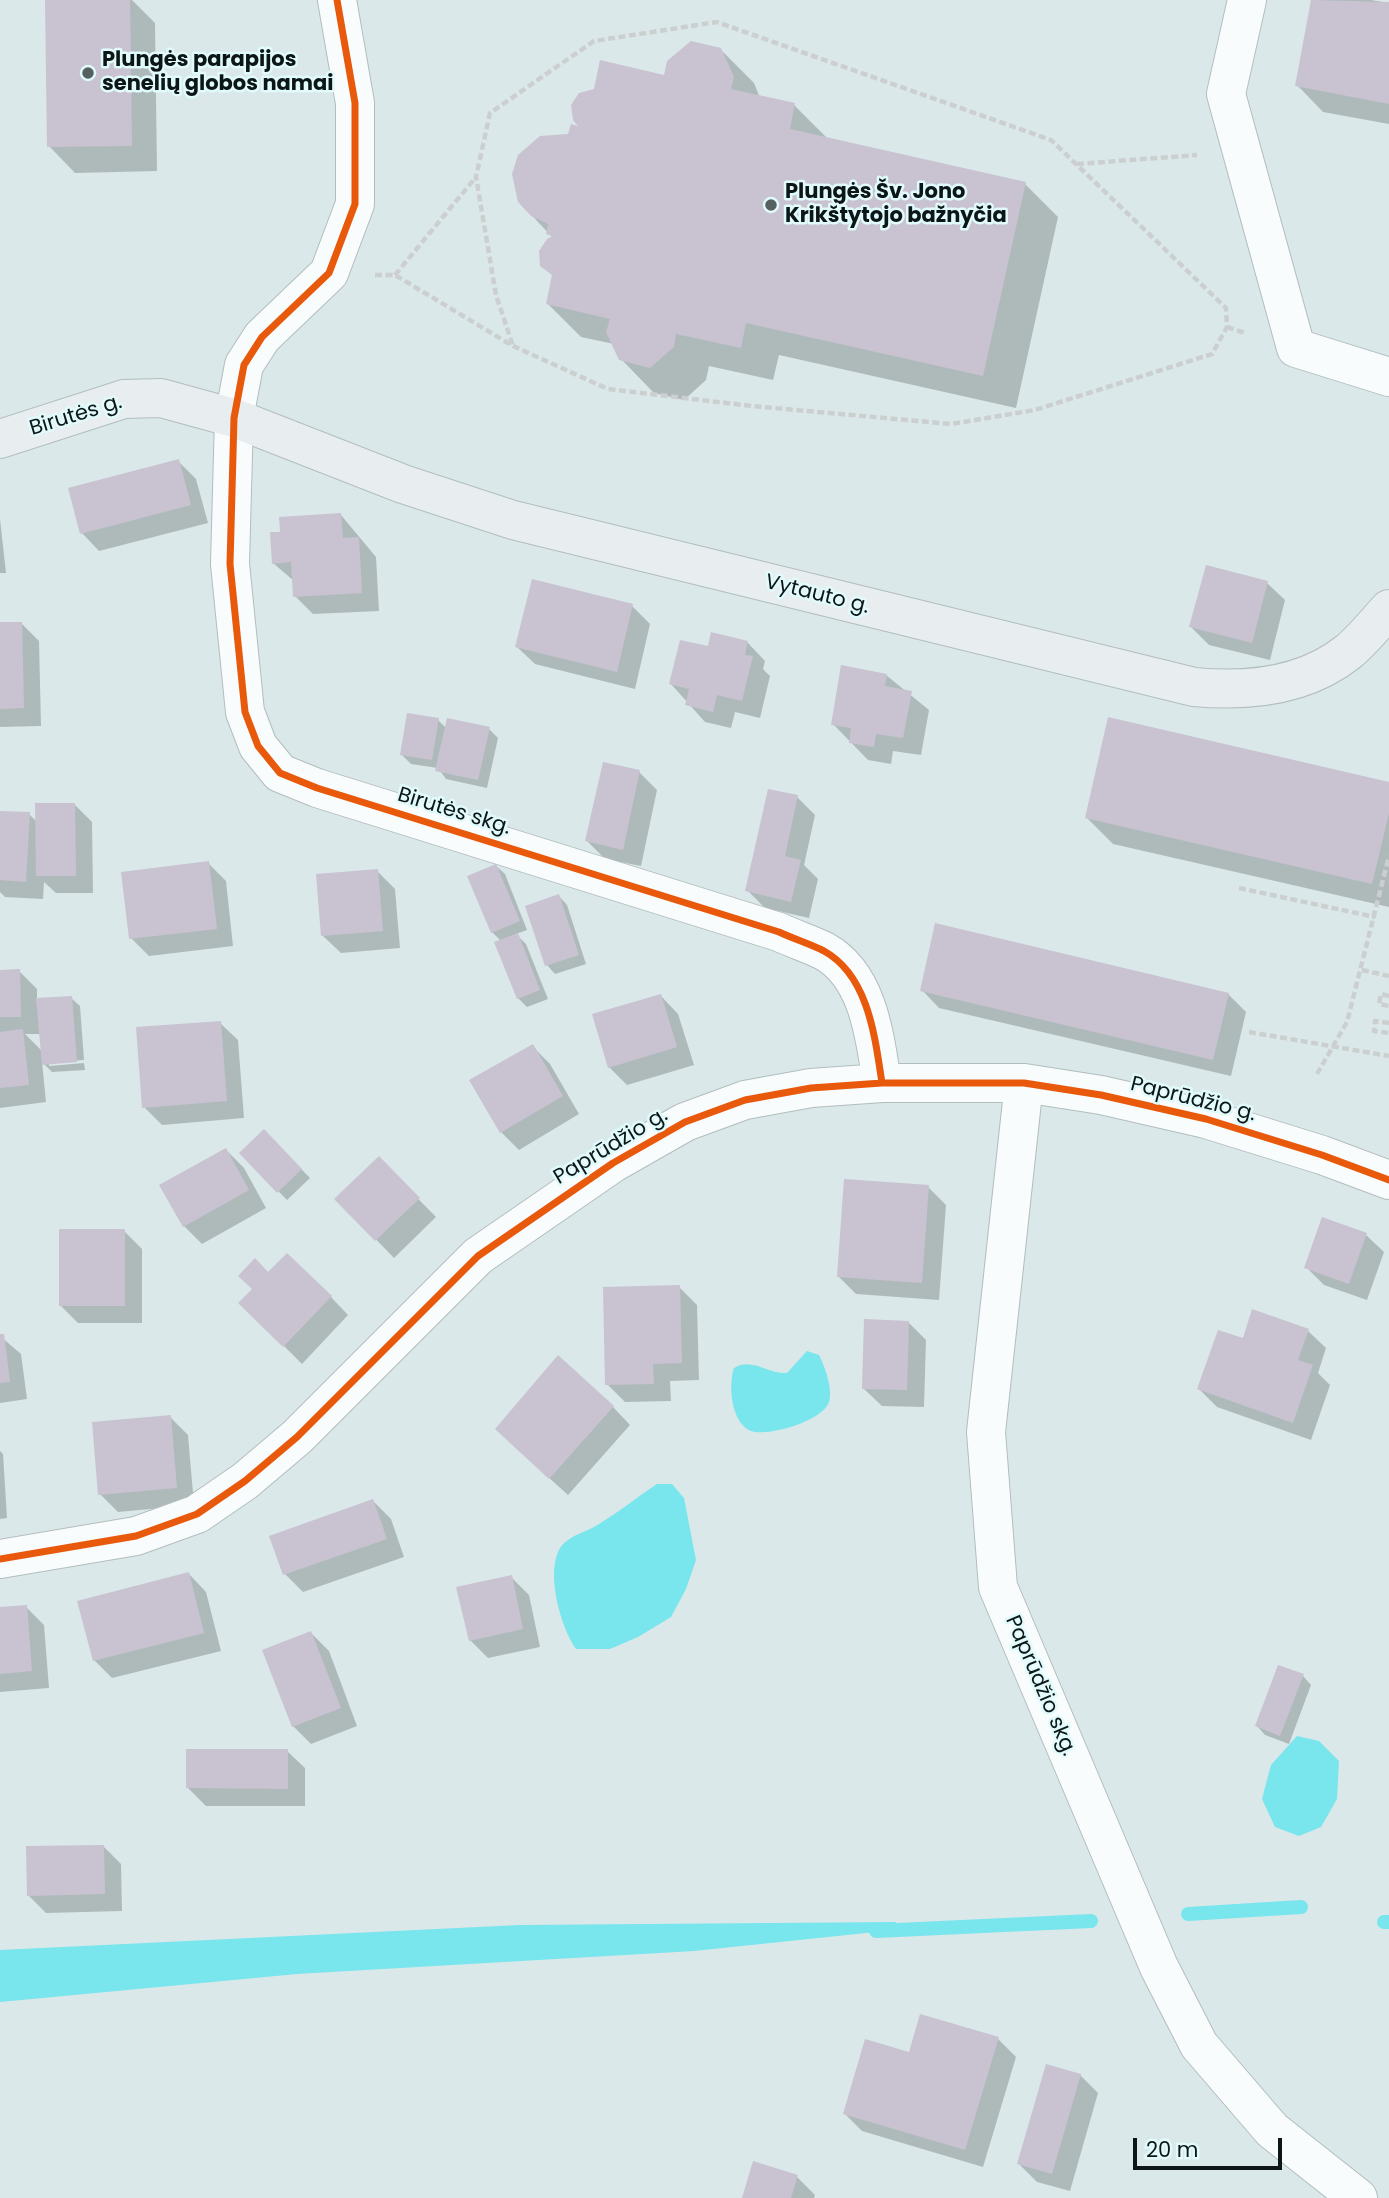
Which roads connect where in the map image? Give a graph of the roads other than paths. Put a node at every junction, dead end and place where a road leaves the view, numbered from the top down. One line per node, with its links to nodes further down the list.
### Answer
1 (337, 0): 4 (street, Birutės skg.)
2 (1247, 0): 3 (street)
3 (1389, 377)
4 (234, 418): 5 (main road, Birutės g.); 6 (main road, Vytauto g.); 7 (street, Birutės skg.)
5 (0, 439)
6 (1389, 609)
7 (882, 1083): 8 (street, Paprūdžio g.); 10 (street, Paprūdžio g.)
8 (1024, 1083): 9 (street, Paprūdžio g.); 11 (street, Paprūdžio skg.)
9 (1389, 1180)
10 (0, 1559)
11 (1358, 2198)

